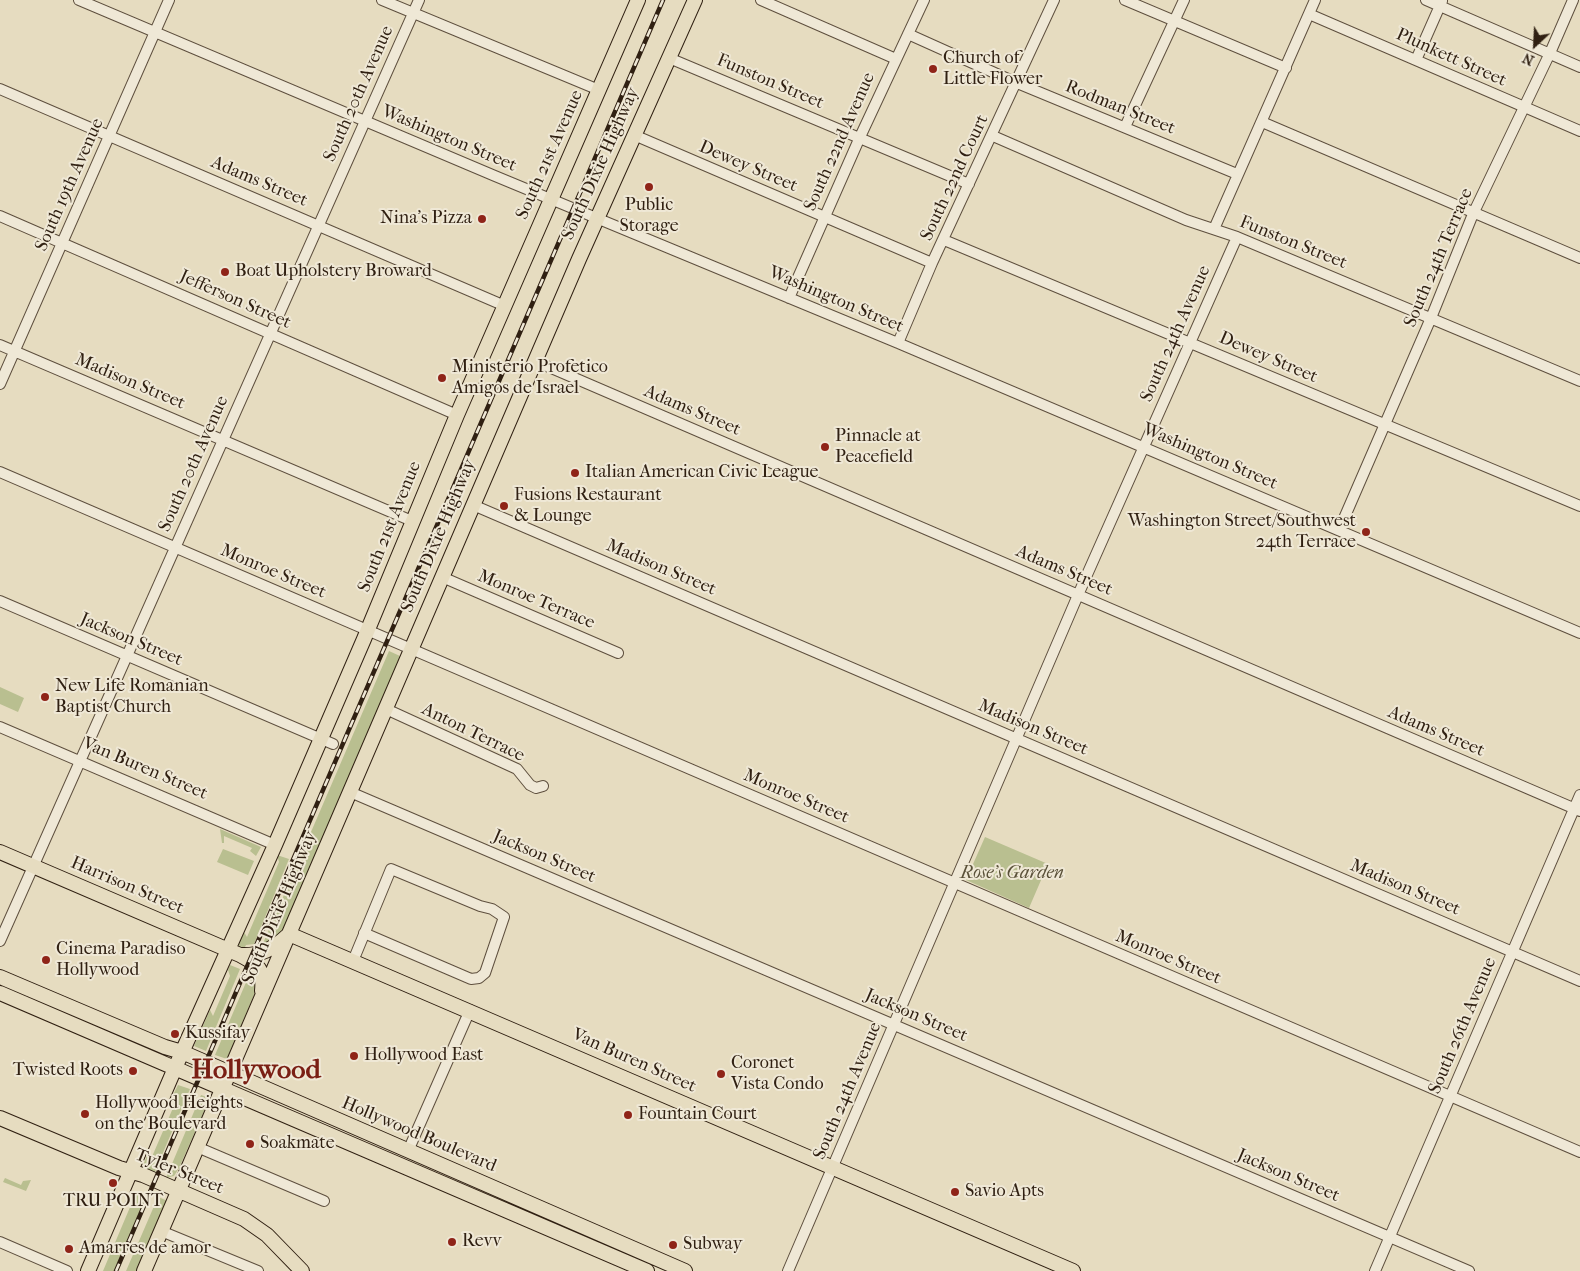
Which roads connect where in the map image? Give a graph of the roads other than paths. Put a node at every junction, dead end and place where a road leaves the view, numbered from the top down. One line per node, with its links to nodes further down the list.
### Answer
1 (78, 0): 19 (street, Washington Street)
2 (169, 0): 19 (street, South 19th Avenue)
3 (382, 0): 16 (street)
4 (419, 0): 16 (street, South 20th Avenue)
5 (638, 0): 29 (main road, South 21st Avenue)
6 (695, 0): 22 (main road, South Dixie Highway)
7 (761, 0): 23 (street)
8 (924, 0): 20 (street, South 22nd Avenue)
9 (1054, 0): 27 (street, South 22nd Court)
10 (1125, 0): 18 (street)
11 (1184, 0): 18 (street)
12 (1315, 0): 17 (street)
13 (1426, 0): 15 (street)
14 (1573, 0): 21 (street, South 24th Terrace)
15 (1441, 3): 21 (street); 24 (street)
16 (413, 13): 29 (street); 31 (street, South 20th Avenue)
17 (1309, 14): 24 (street, Plunkett Street); 26 (street)
18 (1174, 21): 26 (street); 33 (street)
19 (155, 32): 31 (street, Washington Street); 36 (street, South 19th Avenue)
20 (908, 34): 23 (street, South 22nd Avenue); 27 (street, Rodman Street)
21 (1550, 53): 25 (street); 30 (street, South 24th Terrace)
22 (669, 58): 35 (main road, South Dixie Highway); 38 (street, Funston Street)
23 (896, 59): 38 (street, South 22nd Avenue)
24 (1416, 60): 30 (street, Plunkett Street)
25 (1580, 66)
26 (1286, 68): 32 (street)
27 (1017, 83): 33 (street, Rodman Street); 37 (street, South 22nd Court)
28 (0, 89): 36 (street, Adams Street)
29 (599, 90): 41 (main road, South 21st Avenue)
30 (1524, 108): 34 (street, Plunkett Street); 42 (street, South 24th Terrace)
31 (364, 120): 41 (street, Washington Street); 46 (street, South 20th Avenue)
32 (1262, 122): 39 (street); 42 (street)
33 (1125, 127): 39 (street, Rodman Street)
34 (1580, 130)
35 (634, 135): 44 (street, Dewey Street); 45 (main road, South Dixie Highway)
36 (109, 136): 46 (street, Adams Street); 50 (street, South 19th Avenue)
37 (992, 136): 40 (street, South 22nd Court); 47 (street, Funston Street)
38 (860, 137): 40 (street, Funston Street); 44 (street, South 22nd Avenue)
39 (1237, 174): 47 (street)
40 (969, 184): 49 (street, South 22nd Court)
41 (552, 199): 45 (street, Washington Street); 54 (main road, South 21st Avenue)
42 (1474, 214): 51 (street); 55 (street, South 24th Terrace)
43 (0, 216): 50 (street, Jefferson Street)
44 (824, 217): 52 (street, Dewey Street); 53 (street, South 22nd Avenue)
45 (597, 218): 53 (street, Washington Street); 61 (main road, South Dixie Highway)
46 (318, 225): 54 (street, Adams Street); 56 (street, South 20th Avenue)
47 (1214, 229): 48 (street, Funston Street)
48 (1237, 237): 55 (street, Funston Street); 58 (street, South 24th Avenue)
49 (944, 240): 52 (street, South 22nd Court); 58 (street, Dewey Street)
50 (62, 242): 56 (street, Jefferson Street); 60 (street, South 19th Avenue)
51 (1580, 258)
52 (932, 263): 57 (street, South 22nd Court)
53 (789, 298): 57 (street, Washington Street)
54 (505, 306): 64 (main road, South 21st Avenue)
55 (1431, 318): 62 (street, Funston Street); 65 (street, South 24th Terrace)
56 (270, 334): 64 (street, Jefferson Street); 66 (street, South 20th Avenue)
57 (898, 343): 67 (street, Washington Street)
58 (1190, 343): 65 (street, Dewey Street); 67 (street, South 24th Avenue)
59 (0, 345): 60 (street, Madison Street)
60 (15, 351): 63 (street, South 19th Avenue); 66 (street, Madison Street)
61 (535, 362): 69 (main road, South Dixie Highway); 75 (street, Adams Street)
62 (1580, 381)
63 (0, 384)
64 (457, 414): 71 (main road, South 21st Avenue)
65 (1384, 426): 70 (street, Dewey Street); 72 (street, South 24th Terrace)
66 (223, 440): 71 (street, Madison Street); 73 (street, South 20th Avenue)
67 (1143, 446): 72 (street, Washington Street); 75 (street, South 24th Avenue)
68 (0, 472): 73 (street, Monroe Street)
69 (473, 505): 74 (main road, South Dixie Highway); 84 (street, Madison Street)
70 (1580, 506)
71 (412, 521): 77 (main road, South 21st Avenue)
72 (1339, 530): 78 (street, Washington Street)
73 (175, 548): 77 (street, Monroe Street); 81 (street, South 20th Avenue)
74 (442, 577): 79 (main road, South Dixie Highway); 80 (street, Monroe Terrace)
75 (1078, 595): 84 (street, South 24th Avenue); 90 (street, Adams Street)
76 (0, 602): 81 (street, Jackson Street)
77 (367, 631): 79 (street, Monroe Street); 85 (main road, South 21st Avenue)
78 (1580, 633)
79 (411, 650): 82 (main road, South Dixie Highway); 94 (street, Monroe Street)
80 (618, 653)
81 (128, 656): 85 (street, Jackson Street); 86 (street, South 20th Avenue)
82 (386, 709): 87 (street, Anton Terrace); 88 (main road, South Dixie Highway)
83 (0, 727): 86 (street, Van Buren Street)
84 (1016, 739): 94 (street, South 24th Avenue); 99 (street, Madison Street)
85 (327, 741): 91 (main road, South 21st Avenue)
86 (80, 762): 91 (street, Van Buren Street); 93 (street, South 20th Avenue)
87 (543, 786)
88 (350, 792): 96 (main road, South Dixie Highway); 106 (street, Jackson Street)
89 (1580, 795): 90 (street, South 26th Avenue)
90 (1577, 810): 99 (street, South 26th Avenue)
91 (275, 845): 98 (main road, South 21st Avenue)
92 (0, 852): 93 (main road, Harrison Street)
93 (33, 867): 97 (street, South 20th Avenue); 98 (main road, Harrison Street)
94 (955, 884): 106 (street, South 24th Avenue); 110 (street, Monroe Street)
95 (364, 933): 95 (street); 100 (street)
96 (289, 934): 98 (main road); 100 (main road, Van Buren Street); 104 (main road, South Dixie Highway)
97 (0, 941)
98 (234, 952): 104 (main road, Harrison Street); 107 (main road, South 21st Avenue)
99 (1512, 952): 102 (street, Madison Street); 110 (street, South 26th Avenue)
100 (352, 961): 105 (main road, Van Buren Street)
101 (0, 977): 107 (main road, Hollywood Boulevard)
102 (1580, 981)
103 (0, 993): 108 (main road, Hollywood Boulevard)
104 (261, 999): 109 (main road, South Dixie Highway)
105 (470, 1010): 115 (street); 117 (main road, Van Buren Street)
106 (895, 1024): 117 (street, South 24th Avenue); 122 (street, Jackson Street)
107 (182, 1052): 108 (main road, South 21st Avenue); 109 (main road, Hollywood Boulevard)
108 (175, 1068): 109 (main road, Hollywood Boulevard); 118 (main road, South 21st Avenue)
109 (226, 1080): 111 (main road, Hollywood Boulevard); 113 (main road, Hollywood Boulevard); 114 (main road, South Dixie Highway)
110 (1451, 1096): 116 (street, Monroe Street); 122 (street, South 26th Avenue)
111 (303, 1106): 113 (main road); 115 (main road, Hollywood Boulevard)
112 (0, 1118): 118 (main road, Tyler Street)
113 (301, 1121): 124 (main road, Hollywood Boulevard)
114 (197, 1147): 119 (main road, South Dixie Highway); 120 (street)
115 (408, 1151): 125 (main road, Hollywood Boulevard)
116 (1580, 1152)
117 (833, 1168): 131 (street, South 24th Avenue); 132 (main road, Van Buren Street)
118 (130, 1172): 119 (main road, Tyler Street); 127 (main road, South 21st Avenue)
119 (178, 1191): 121 (main road, South Dixie Highway); 130 (main road, Tyler Street)
120 (324, 1201)
121 (161, 1231): 128 (main road, South Dixie Highway); 129 (street)
122 (1390, 1237): 133 (street, South 26th Avenue); 134 (street, Jackson Street)
123 (0, 1242): 126 (street)
124 (645, 1270): 125 (main road)
125 (678, 1270)
126 (67, 1271)
127 (88, 1271)
128 (144, 1271)
129 (258, 1271)
130 (302, 1271)
131 (788, 1271)
132 (1073, 1271)
133 (1376, 1271)
134 (1469, 1271)

